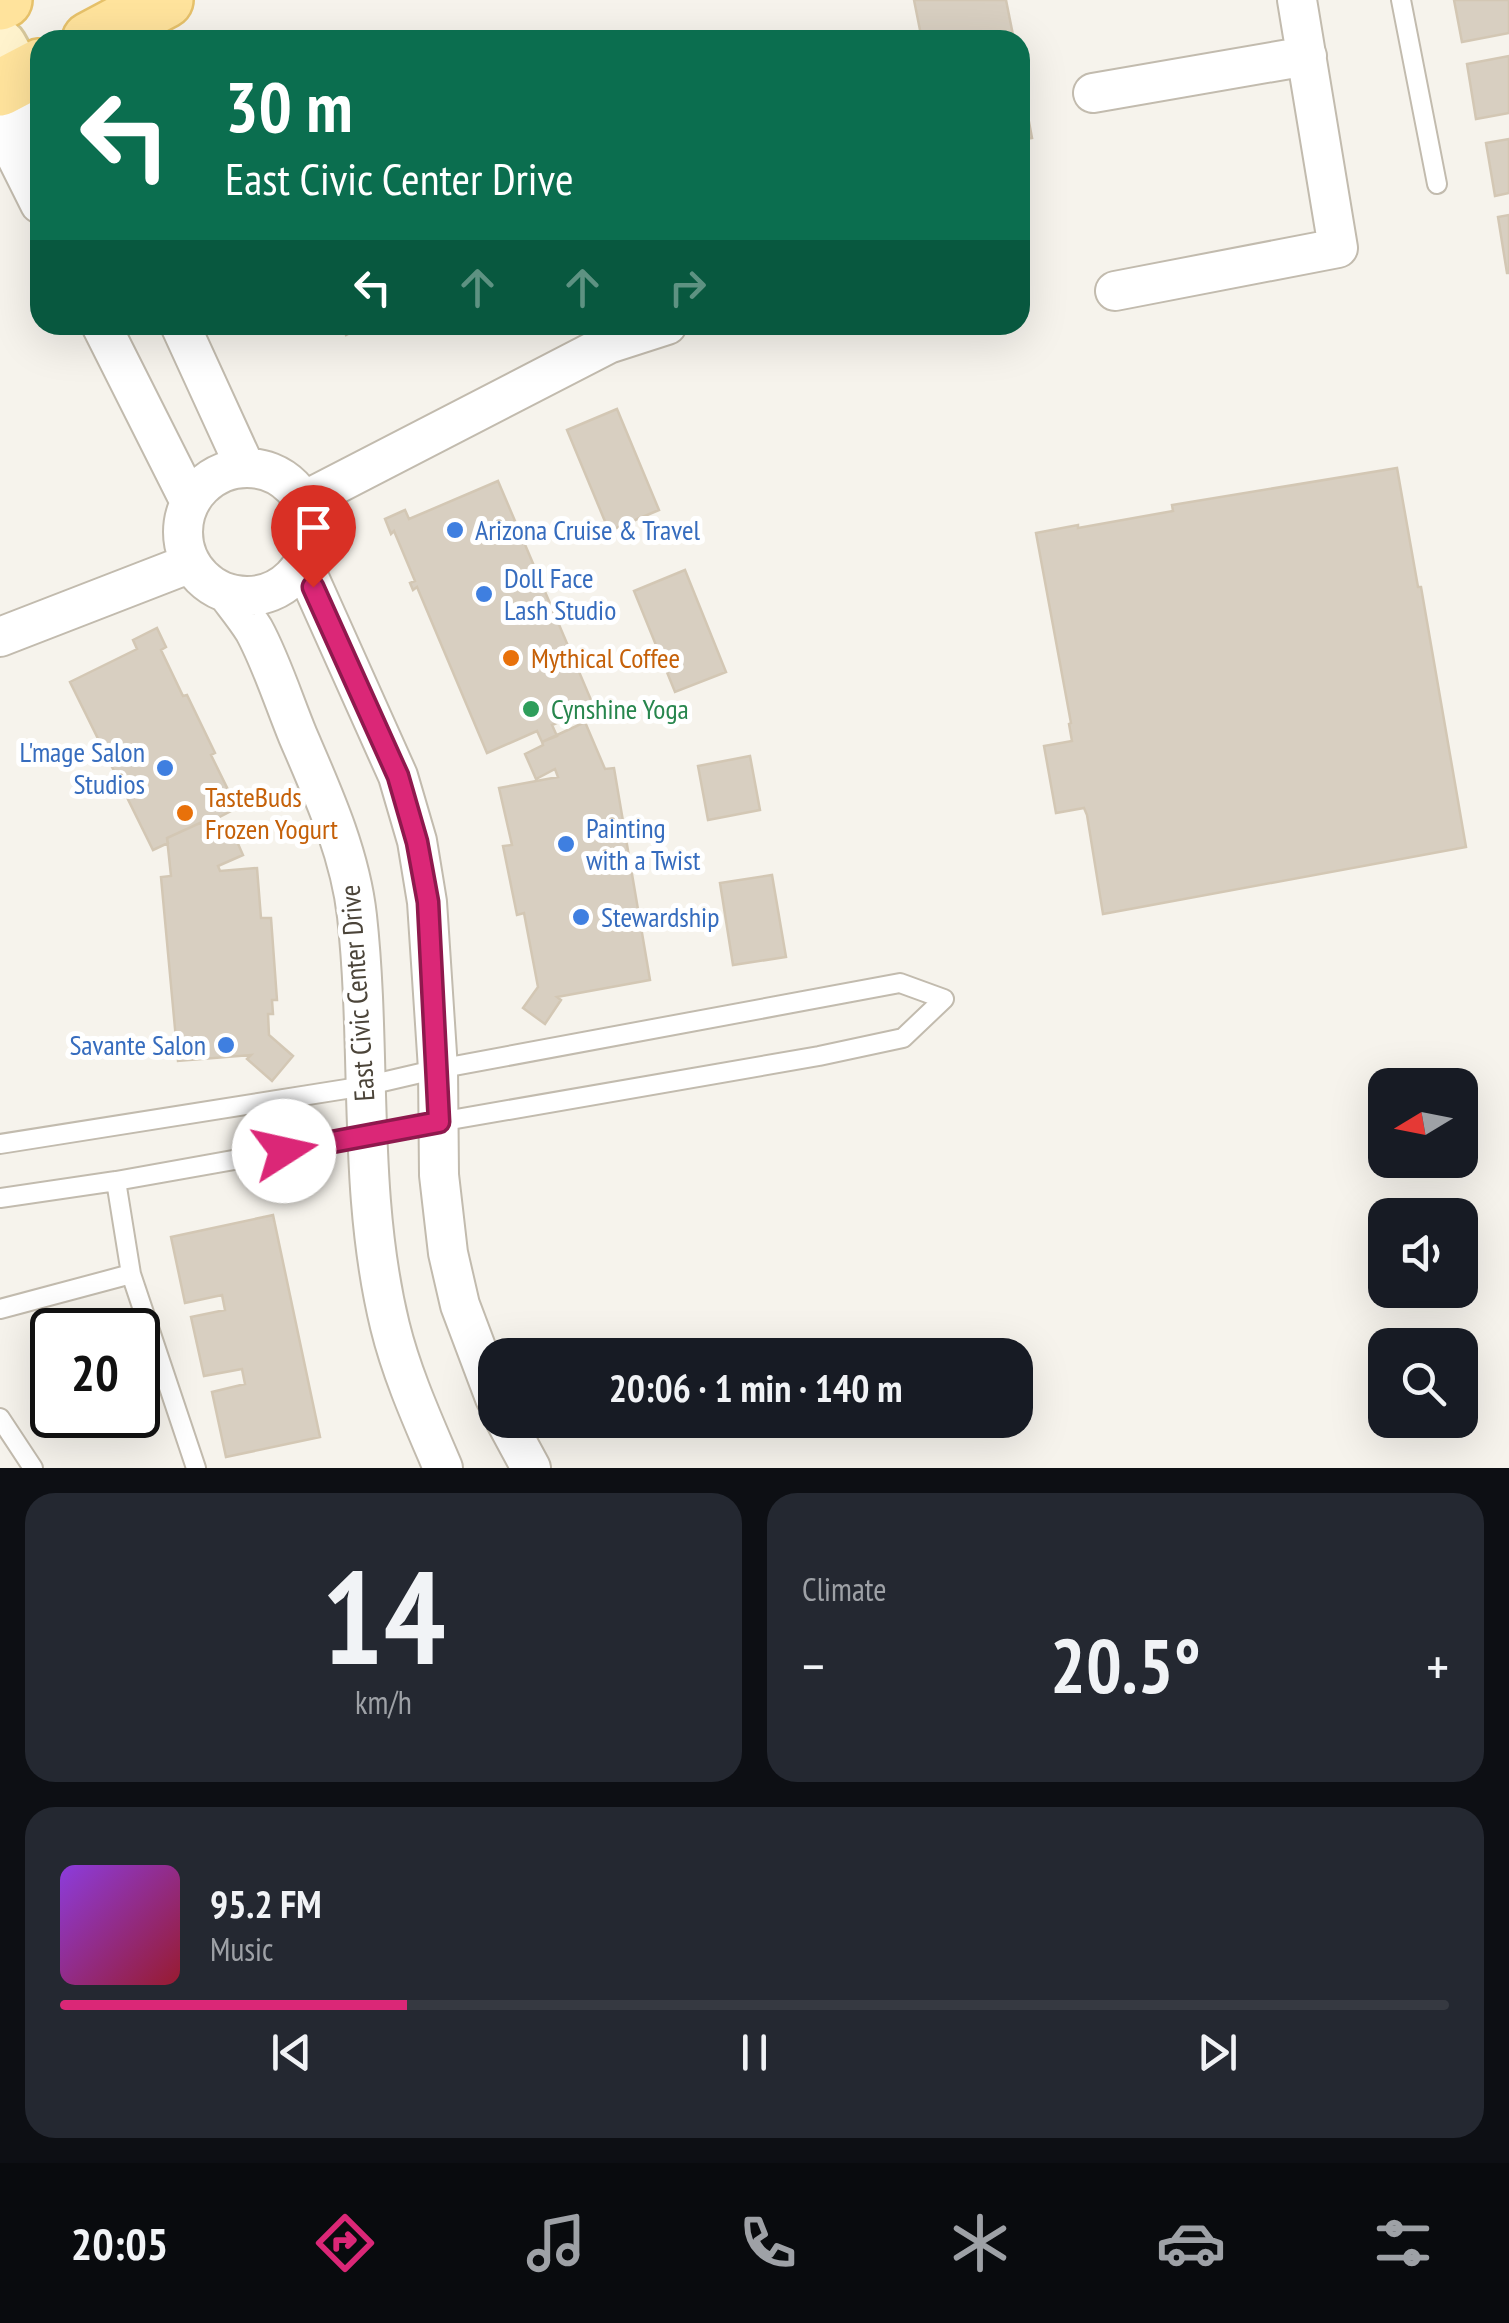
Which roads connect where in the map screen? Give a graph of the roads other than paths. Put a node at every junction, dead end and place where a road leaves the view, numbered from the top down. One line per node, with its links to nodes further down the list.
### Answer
1 (164, 0): 4 (main road)
2 (1297, 0): 5 (street)
3 (1401, 0): 9 (lane)
4 (108, 30)
5 (1307, 56): 7 (street); 10 (street)
6 (20, 73): 8 (street)
7 (1093, 93)
8 (30, 184)
9 (1437, 184)
10 (1114, 291)
11 (106, 335): 16 (street)
12 (185, 335): 14 (street)
13 (636, 335): 15 (street)
14 (245, 467): 15 (street); 16 (street)
15 (304, 501): 18 (street)
16 (190, 502): 17 (street)
17 (191, 563): 19 (street); 20 (street)
18 (303, 564): 19 (street); 21 (street)
19 (227, 593): 22 (street, East Civic Center Drive)
20 (0, 636)
21 (438, 1069): 22 (lane); 23 (street); 23 (lane)
22 (365, 1086): 24 (street, East Civic Center Drive); 25 (lane)
23 (439, 1122): 24 (lane); 30 (street)
24 (368, 1136): 26 (lane); 35 (street, East Civic Center Drive)
25 (0, 1144)
26 (116, 1181): 27 (lane); 28 (lane)
27 (0, 1198)
28 (131, 1274): 29 (lane); 34 (lane)
29 (0, 1309)
30 (478, 1353)
31 (0, 1418): 33 (lane)
32 (515, 1438): 36 (street)
33 (33, 1468)
34 (196, 1468)
35 (444, 1468)
36 (531, 1468)

